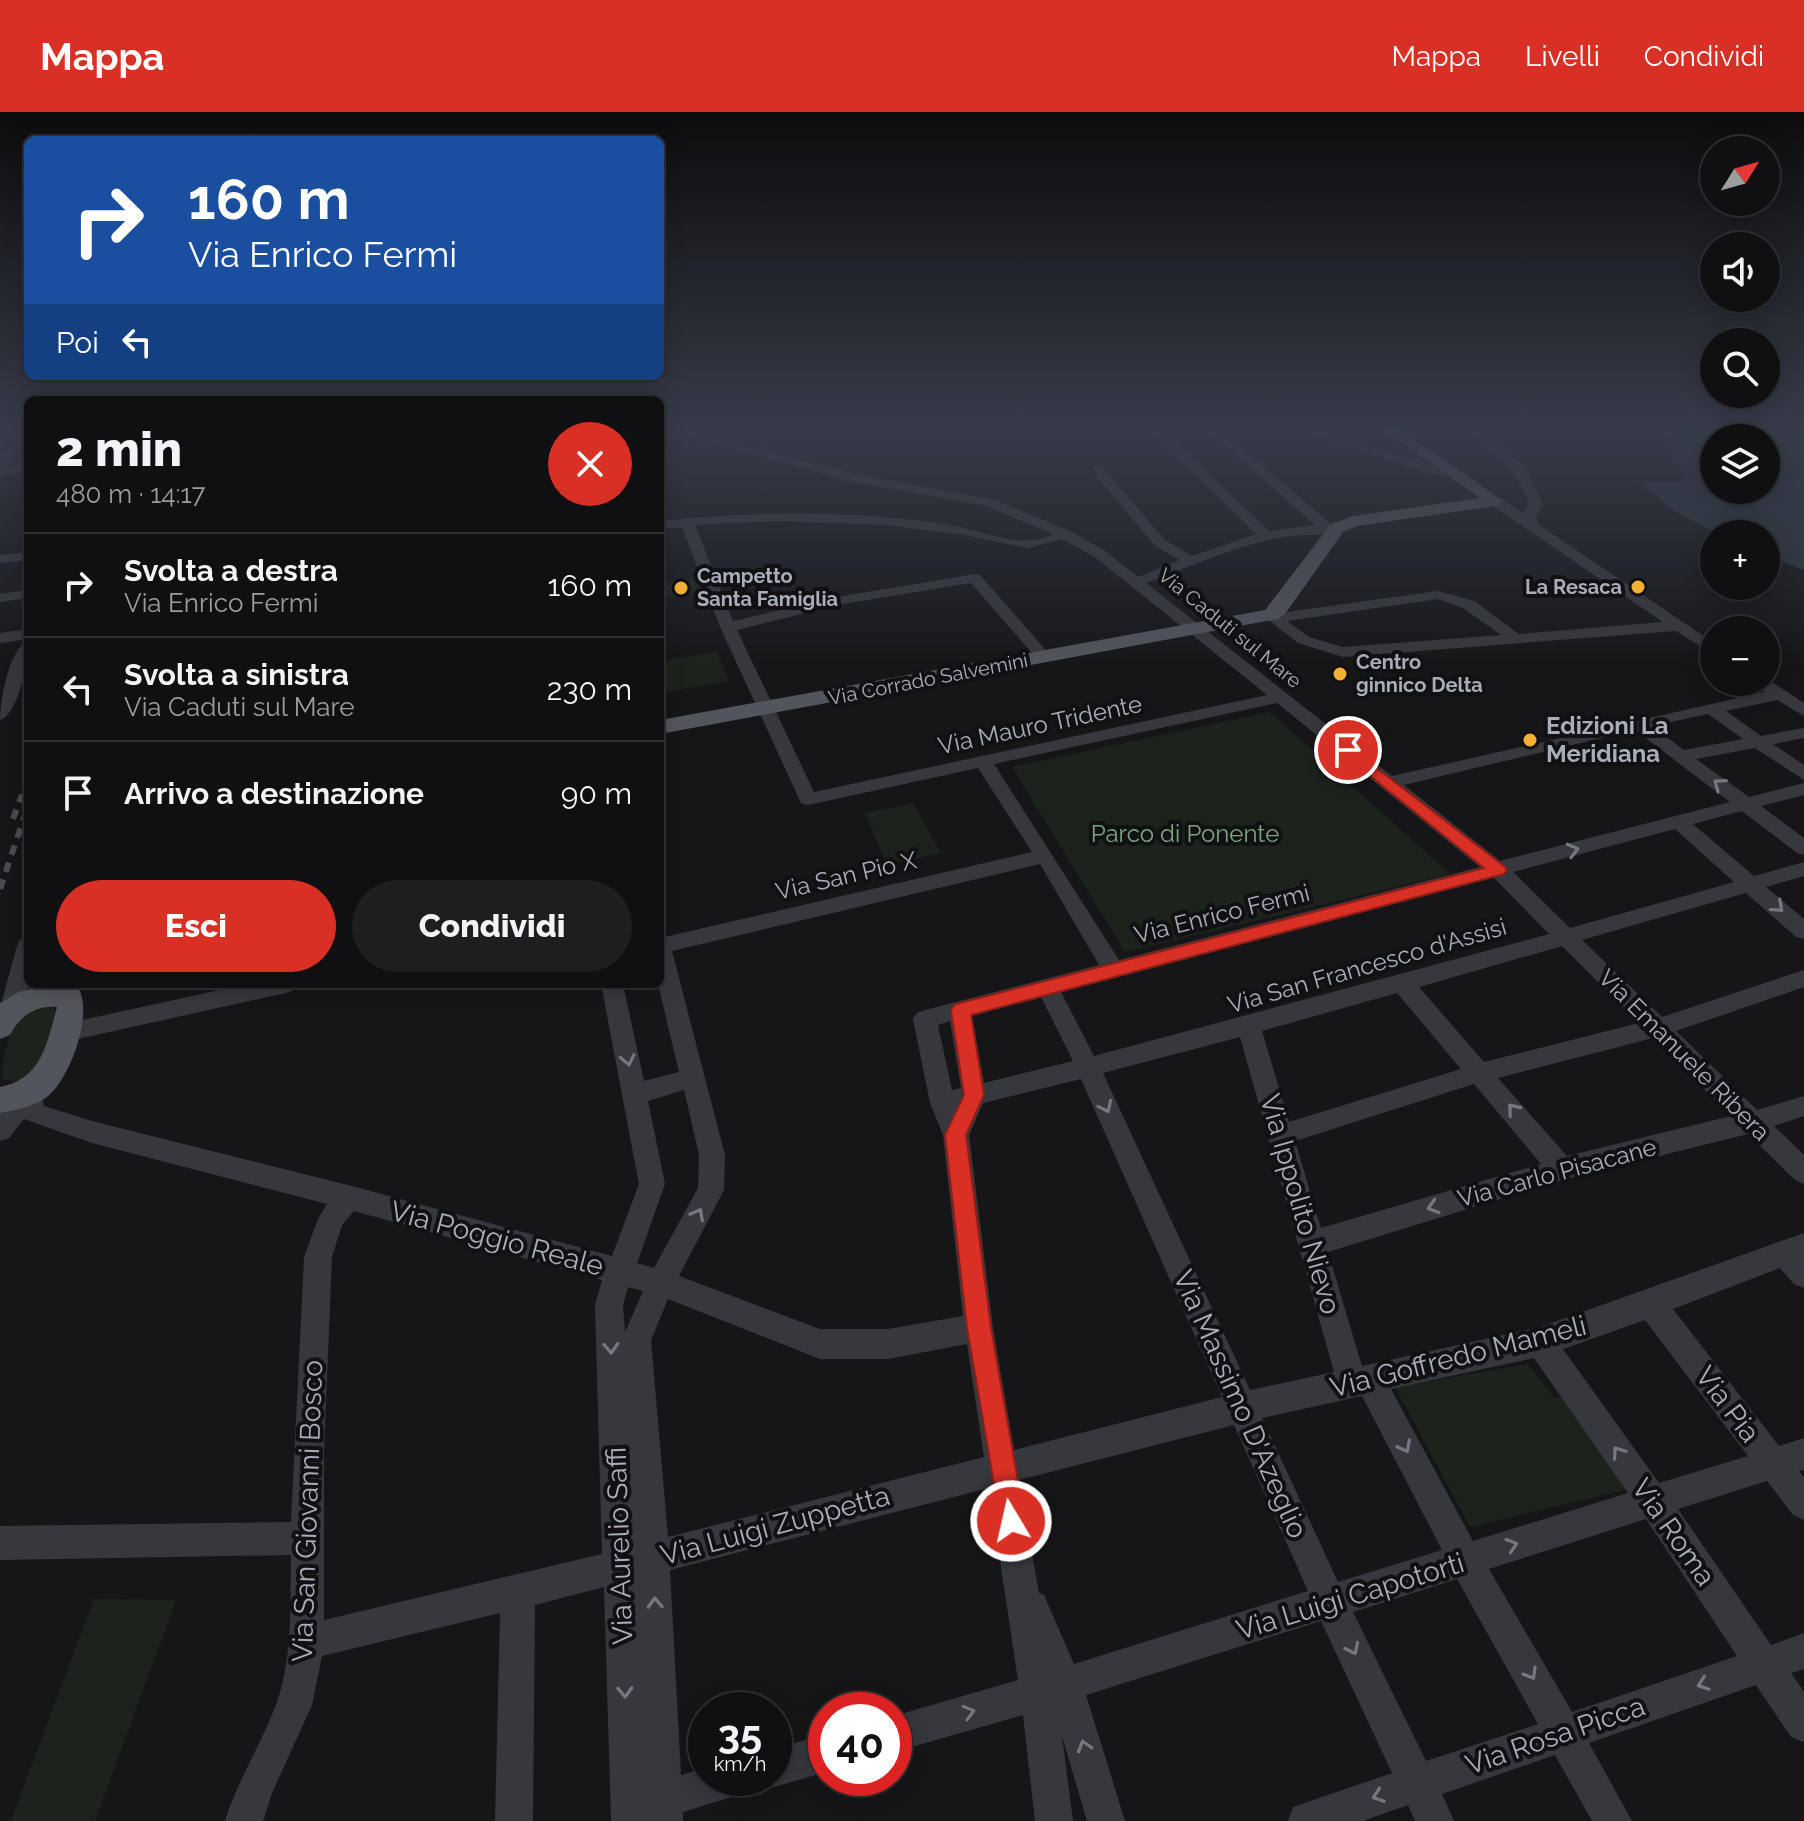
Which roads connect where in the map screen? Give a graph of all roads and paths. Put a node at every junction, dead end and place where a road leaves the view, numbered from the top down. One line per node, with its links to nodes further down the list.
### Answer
1 (1013, 510): 12 (street, Via Caduti sul Mare)
2 (1132, 510): 16 (street)
3 (1239, 510): 13 (street)
4 (1310, 510): 11 (street)
5 (1457, 510): 11 (main road)
6 (1508, 510): 10 (street)
7 (1531, 510): 10 (street)
8 (687, 522): 9 (street); 12 (street); 24 (street)
9 (664, 525)
10 (1532, 526): 23 (street)
11 (1332, 528): 13 (street); 22 (main road)
12 (1063, 533): 17 (street, Via Caduti sul Mare)
13 (1265, 535): 16 (street)
14 (24, 556): 15 (street)
15 (0, 559)
16 (1191, 561): 17 (street)
17 (1137, 582): 25 (street, Via Caduti sul Mare)
18 (24, 597): 19 (street)
19 (0, 600)
20 (24, 608): 21 (street)
21 (0, 611)
22 (1271, 615): 25 (main road, Via Corrado Salvemini); 27 (street); 27 (street)
23 (1678, 626): 27 (street); 29 (street)
24 (728, 627): 31 (street); 35 (street)
25 (1196, 630): 31 (main road, Via Corrado Salvemini); 34 (street, Via Caduti sul Mare)
26 (24, 635): 28 (street)
27 (1513, 637)
28 (0, 638)
29 (1700, 641)
30 (24, 656): 38 (street)
31 (1044, 657): 35 (main road, Via Corrado Salvemini)
32 (1780, 694): 37 (street)
33 (1771, 696): 36 (street)
34 (1281, 697): 44 (street, Via Mauro Tridente); 46 (street, Via Caduti sul Mare)
35 (768, 709): 40 (main road, Via Corrado Salvemini); 44 (street, Via Mauro Tridente)
36 (1712, 709): 39 (street); 42 (street)
37 (1804, 711)
38 (0, 715)
39 (1638, 724): 43 (street); 46 (street)
40 (664, 726)
41 (1804, 733): 42 (street)
42 (1758, 741): 43 (street); 45 (street)
43 (1681, 756): 48 (street, one-way to 43)
44 (983, 761): 51 (street)
45 (1804, 774)
46 (1389, 783): 53 (street, Via Caduti sul Mare)
47 (1804, 789): 48 (street, Via Enrico Fermi)
48 (1747, 804): 49 (street, Via Enrico Fermi); 50 (street)
49 (1677, 821): 53 (street, Via Enrico Fermi, one-way to 49); 54 (street)
50 (1804, 848)
51 (1043, 856): 57 (street, Via San Pio X); 60 (street)
52 (1804, 869): 54 (street, Via San Francesco d'Assisi)
53 (1498, 870): 56 (street, Via Caduti sul Mare); 60 (street, Via Enrico Fermi)
54 (1751, 884): 55 (street, one-way to 55); 56 (street, Via San Francesco d'Assisi)
55 (1804, 931)
56 (1565, 937): 62 (street, Via San Francesco d'Assisi); 70 (street, Via Emanuele Ribera)
57 (664, 945)
58 (24, 958): 68 (street)
59 (664, 962): 74 (street, Via Aurelio Saffi)
60 (1113, 969): 63 (street, Via Enrico Fermi)
61 (1804, 978): 70 (street)
62 (1402, 983): 69 (street, Via San Francesco d'Assisi); 73 (street)
63 (1047, 987): 67 (street, Via Enrico Fermi); 72 (street, Via Massimo D'Azeglio)
64 (268, 988): 71 (street)
65 (613, 988): 75 (street, Via Aurelio Saffi, one-way to 75)
66 (60, 989): 68 (main road); 71 (main road)
67 (960, 1010): 76 (street); 78 (street, Via Enrico Fermi)
68 (4, 1016)
69 (1249, 1027): 72 (street, Via San Francesco d'Assisi); 83 (street, Via Ippolito Nievo)
70 (1657, 1028): 73 (street); 80 (street, Via Emanuele Ribera)
71 (64, 1033): 77 (main road)
72 (1089, 1069): 76 (street, Via San Francesco d'Assisi); 95 (street, Via Massimo D'Azeglio, one-way to 95)
73 (1482, 1072): 83 (street); 84 (street, one-way to 73)
74 (692, 1078): 75 (street); 90 (street, Via Aurelio Saffi, one-way to 74)
75 (635, 1094): 89 (street, Via Aurelio Saffi)
76 (974, 1095): 78 (street, Via San Francesco d'Assisi); 82 (street)
77 (33, 1096): 81 (street); 86 (street, Via Poggio Reale)
78 (942, 1103): 82 (street)
79 (1804, 1106): 80 (street, Via Carlo Pisacane)
80 (1752, 1122): 84 (street, Via Carlo Pisacane); 85 (street, Via Emanuele Ribera)
81 (0, 1130)
82 (956, 1135): 92 (street)
83 (1281, 1135): 87 (street, Via Ippolito Nievo)
84 (1562, 1169): 87 (street, Via Carlo Pisacane, one-way to 87)
85 (1804, 1172)
86 (348, 1197): 89 (street, Via Poggio Reale); 100 (street, Via San Giovanni Bosco)
87 (1311, 1244): 94 (street, Via Ippolito Nievo)
88 (1798, 1258): 91 (street, Via Goffredo Mameli)
89 (617, 1271): 90 (street, Via Poggio Reale); 104 (street, Via Aurelio Saffi, one-way to 104)
90 (661, 1283): 92 (street, Via Poggio Reale); 102 (street, Via Aurelio Saffi)
91 (1651, 1304): 93 (street, Via Goffredo Mameli); 96 (street, Via Pia)
92 (979, 1328): 97 (street)
93 (1540, 1342): 94 (street, Via Goffredo Mameli); 98 (street, Via Roma, one-way to 93)
94 (1360, 1380): 95 (street, Via Goffredo Mameli); 103 (street, Via Ippolito Nievo, one-way to 103)
95 (1243, 1407): 97 (street, Via Luigi Zuppetta); 106 (street, Via Massimo D'Azeglio)
96 (1789, 1459): 98 (street, Via Luigi Capotorti); 99 (street, Via Pia)
97 (1003, 1466): 102 (street, Via Luigi Zuppetta); 110 (street)
98 (1652, 1500): 103 (street, Via Luigi Capotorti, one-way to 98); 109 (street, Via Roma)
99 (1804, 1504)
100 (306, 1538): 101 (street); 107 (street, Via San Giovanni Bosco)
101 (0, 1543)
102 (653, 1557): 104 (street, Via Luigi Zuppetta); 116 (street, Via Aurelio Saffi, one-way to 102)
103 (1465, 1560): 106 (street, Via Luigi Capotorti); 113 (street, Via Ippolito Nievo, one-way to 113)
104 (620, 1565): 105 (street, Via Luigi Zuppetta); 119 (street, Via Aurelio Saffi, one-way to 119)
105 (518, 1592): 107 (street, Via Luigi Zuppetta); 118 (street)
106 (1330, 1602): 110 (street, Via Luigi Capotorti); 114 (street, Via Massimo D'Azeglio, one-way to 114)
107 (307, 1642): 117 (street, Via San Giovanni Bosco)
108 (1804, 1651): 109 (street, Via Rosa Picca)
109 (1763, 1663): 111 (street, Via Roma); 113 (street, Via Rosa Picca, one-way to 113)
110 (1051, 1689): 112 (street, Via Luigi Capotorti, one-way to 110); 120 (street); 121 (street, one-way to 110)
111 (1804, 1724)
112 (912, 1729)
113 (1565, 1732): 114 (street, Via Rosa Picca); 124 (street, Via Ippolito Nievo)
114 (1418, 1783): 122 (street, Via Rosa Picca, one-way to 122); 123 (street, Via Massimo D'Azeglio)
115 (696, 1796): 116 (street)
116 (663, 1810)
117 (244, 1821)
118 (514, 1821)
119 (630, 1821)
120 (1054, 1821)
121 (1106, 1821)
122 (1307, 1821)
123 (1435, 1821)
124 (1613, 1821)

